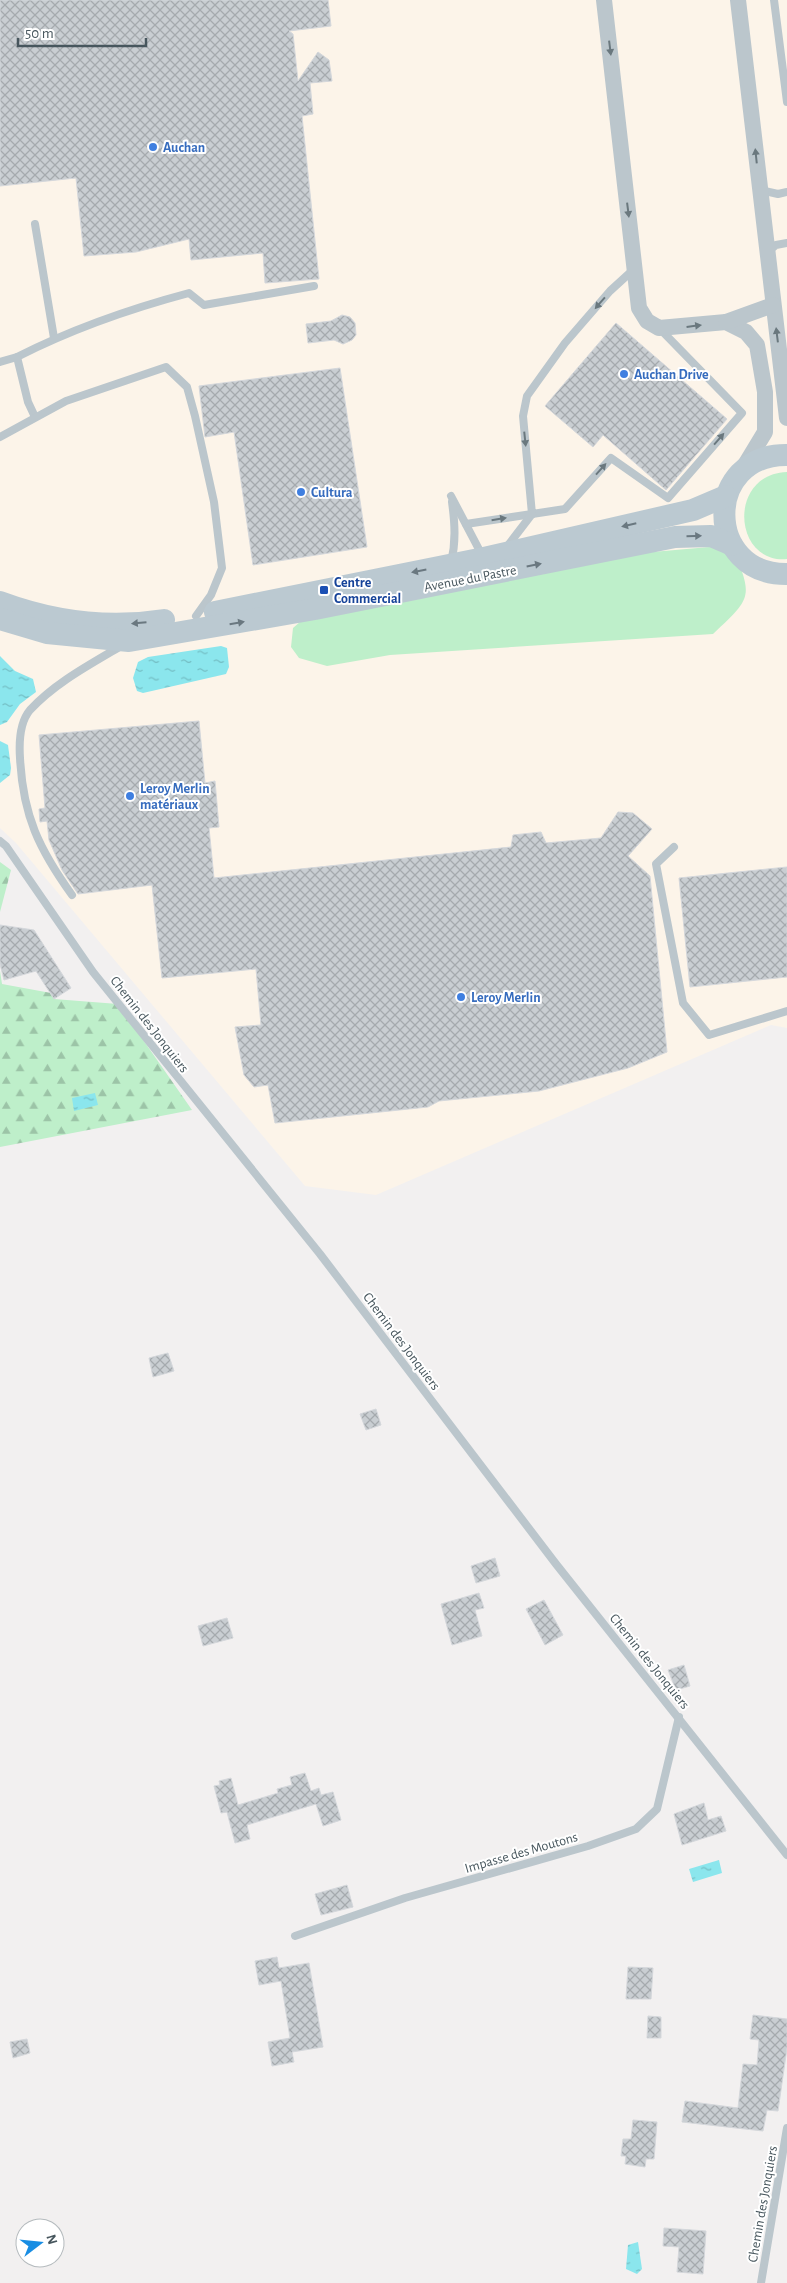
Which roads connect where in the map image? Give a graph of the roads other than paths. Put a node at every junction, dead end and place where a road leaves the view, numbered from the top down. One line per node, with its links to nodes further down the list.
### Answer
1 (604, 0): 10 (street, one-way to 10)
2 (738, 0): 5 (street, one-way to 2)
3 (774, 0): 4 (lane)
4 (787, 102)
5 (760, 190): 6 (lane); 9 (street)
6 (787, 192)
7 (35, 224): 15 (lane)
8 (787, 243): 9 (lane)
9 (767, 252): 12 (street)
10 (635, 269): 14 (street); 24 (lane, one-way to 24)
11 (314, 286): 15 (lane)
12 (773, 305): 13 (street); 19 (street, one-way to 12)
13 (726, 322): 14 (street, one-way to 13); 22 (street)
14 (659, 328): 24 (lane, one-way to 14)
15 (54, 338): 16 (lane)
16 (17, 358): 17 (lane); 18 (lane)
17 (0, 362)
18 (36, 417): 20 (lane); 31 (lane)
19 (787, 418)
20 (0, 437)
21 (787, 455): 22 (street)
22 (740, 473): 23 (street)
23 (726, 496): 26 (street); 27 (street, Avenue du Pastre, one-way to 27)
24 (532, 514): 25 (lane, one-way to 24); 27 (lane)
25 (466, 524): 27 (lane); 28 (lane)
26 (732, 545): 29 (street); 33 (street, Avenue du Pastre, one-way to 26)
27 (493, 556): 28 (street, Avenue du Pastre)
28 (450, 564): 31 (street, Avenue du Pastre, one-way to 31)
29 (787, 574)
30 (0, 602): 31 (street, Avenue du Pastre, one-way to 30)
31 (196, 616)
32 (0, 619): 33 (street, Avenue du Pastre)
33 (129, 641): 36 (lane)
34 (0, 841): 38 (lane, Chemin des Jonquiers)
35 (674, 848): 37 (lane)
36 (72, 895)
37 (787, 1011)
38 (679, 1717): 39 (lane, Chemin des Jonquiers); 40 (lane, Impasse des Moutons)
39 (787, 1855)
40 (295, 1936)
41 (787, 2128): 42 (lane, Chemin des Jonquiers)
42 (761, 2283)

